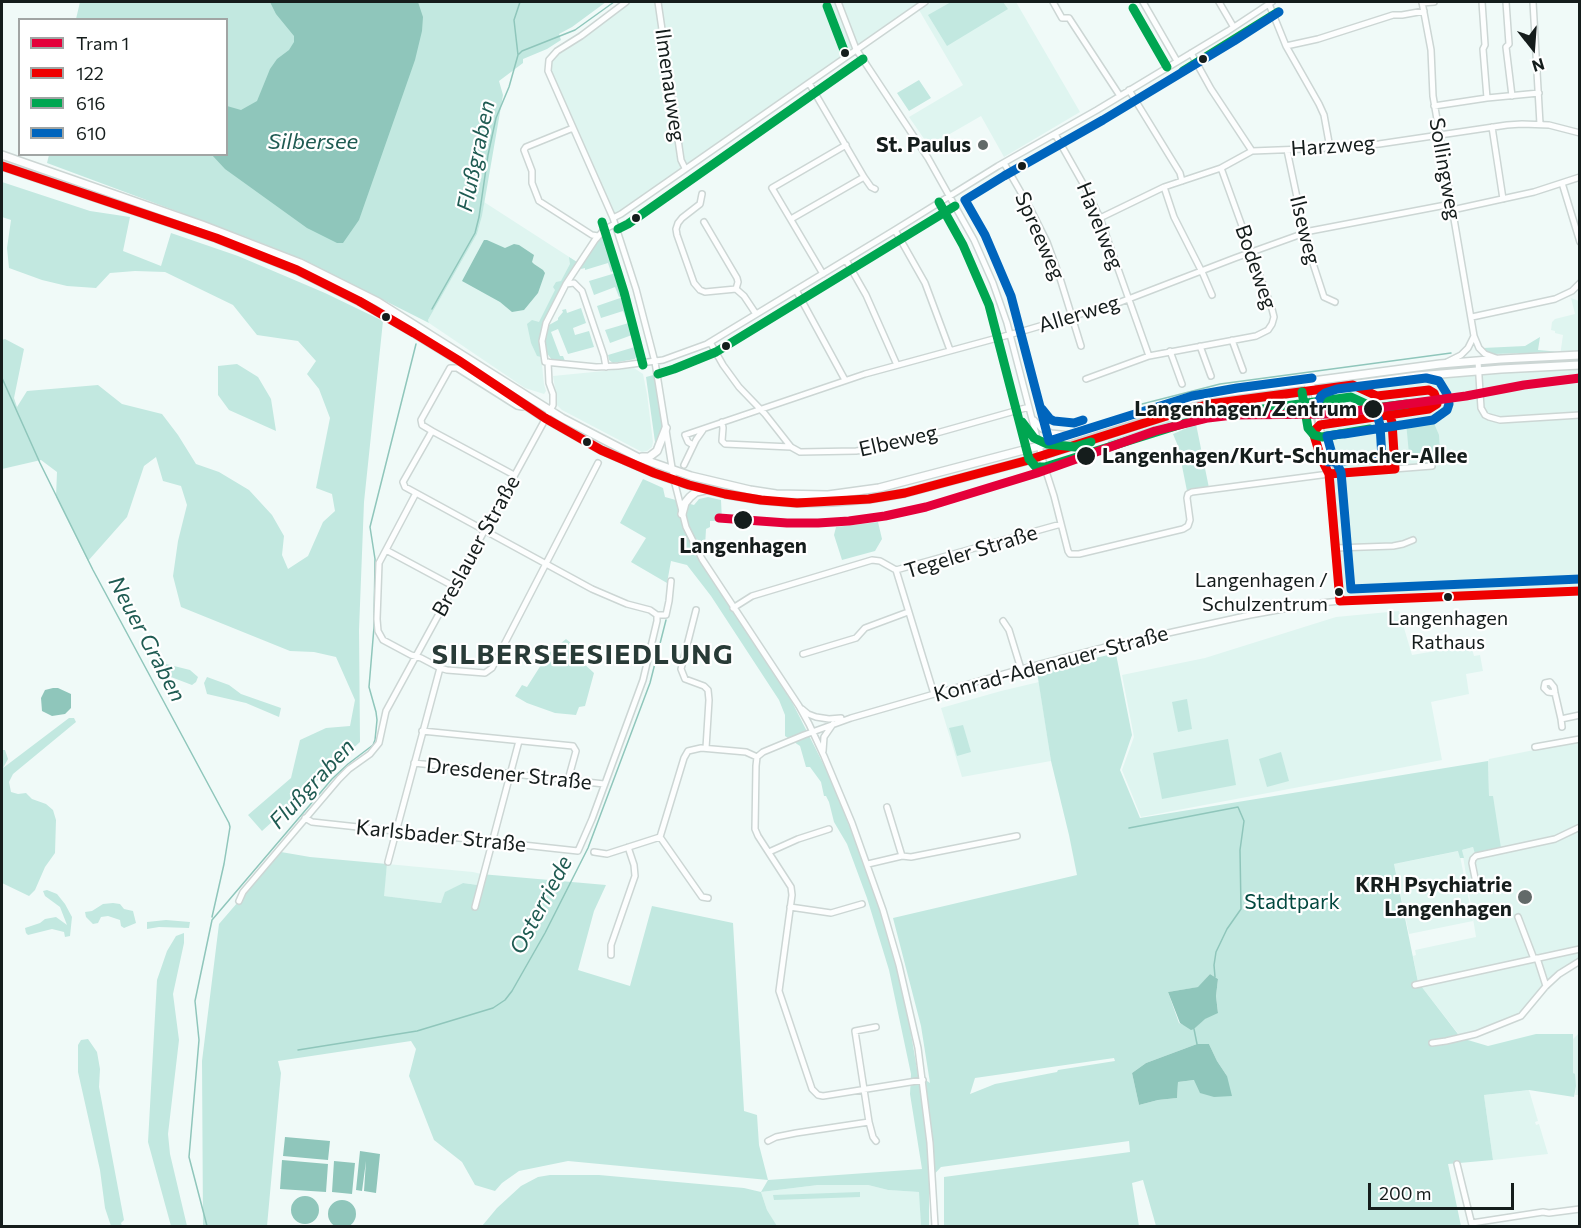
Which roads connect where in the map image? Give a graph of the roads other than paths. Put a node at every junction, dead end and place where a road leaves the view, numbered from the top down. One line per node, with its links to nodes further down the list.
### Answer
1 (626, 2): 29 (street)
2 (658, 2): 40 (street, Ilmenauweg)
3 (838, 2): 17 (street)
4 (925, 2): 17 (street)
5 (1053, 2): 23 (street)
6 (1143, 2): 19 (street)
7 (1219, 2): 15 (street)
8 (1422, 2): 9 (street); 14 (street, Sollingweg)
9 (1434, 2)
10 (1482, 2): 25 (street)
11 (1506, 2): 24 (street)
12 (1533, 2): 22 (street)
13 (1271, 3): 15 (street); 16 (street)
14 (1424, 11): 16 (street); 26 (street, Sollingweg)
15 (1233, 26): 18 (street)
16 (1286, 46): 34 (street)
17 (856, 49): 20 (street); 49 (street)
18 (1191, 53): 19 (street); 36 (street)
19 (1177, 61): 21 (street)
20 (809, 83): 33 (street); 40 (street)
21 (1129, 90): 23 (street); 44 (street)
22 (1539, 93): 24 (street); 27 (street)
23 (1120, 96): 31 (street)
24 (1512, 96): 25 (street)
25 (1487, 98): 26 (street)
26 (1434, 106): 32 (street, Sollingweg)
27 (1540, 124): 28 (street, Harzweg); 30 (street, Harzweg)
28 (1492, 127): 32 (street, Harzweg); 50 (street)
29 (573, 128): 54 (street); 58 (street)
30 (1580, 133)
31 (1055, 134): 38 (street); 52 (street, Havelweg)
32 (1439, 135): 34 (street, Harzweg); 51 (street, Sollingweg)
33 (846, 145): 42 (street); 53 (street)
34 (1330, 148): 35 (street, Harzweg)
35 (1287, 150): 36 (street, Harzweg); 57 (street, Ilseweg)
36 (1252, 151): 41 (street, Harzweg)
37 (2, 155): 103 (main road)
38 (1004, 163): 49 (street); 72 (street, Spreeweg)
39 (2, 166): 100 (main road)
40 (685, 168): 54 (street)
41 (1221, 168): 44 (street, Harzweg); 60 (street, Bodeweg)
42 (864, 177): 47 (street); 53 (street)
43 (1580, 177): 45 (street, Allerweg)
44 (1182, 181): 46 (street, Harzweg)
45 (1562, 183): 50 (street, Allerweg); 59 (street)
46 (1164, 187): 52 (street, Harzweg); 62 (street)
47 (874, 189)
48 (702, 194): 66 (street)
49 (949, 196): 56 (street); 74 (street)
50 (1503, 199): 51 (street, Allerweg)
51 (1452, 207): 57 (street, Allerweg); 73 (street, Sollingweg)
52 (1100, 218): 69 (street, Havelweg)
53 (791, 219): 63 (street)
54 (614, 221): 58 (street); 87 (street)
55 (704, 222): 66 (street)
56 (896, 230): 61 (street); 80 (street)
57 (1304, 234): 60 (street, Allerweg); 70 (street, Ilseweg)
58 (598, 236): 65 (street)
59 (1580, 242)
60 (1251, 252): 62 (street, Allerweg); 76 (street, Bodeweg)
61 (846, 260): 63 (street); 89 (street)
62 (1202, 270): 68 (street); 69 (street, Allerweg)
63 (823, 274): 67 (street)
64 (1580, 283): 73 (street)
65 (566, 284): 86 (street); 91 (street)
66 (736, 289): 71 (street)
67 (796, 290): 71 (street); 96 (street)
68 (1212, 295)
69 (1129, 299): 72 (street, Allerweg); 82 (street, Havelweg)
70 (1335, 302)
71 (756, 314): 77 (street)
72 (1072, 316): 74 (street, Allerweg); 78 (street, Spreeweg)
73 (1472, 317): 75 (street, Sollingweg)
74 (1010, 335): 80 (street, Allerweg); 102 (street)
75 (1474, 336): 84 (street); 88 (street)
76 (1232, 340): 79 (street, Bodeweg); 92 (street)
77 (710, 342): 87 (street); 101 (street)
78 (1081, 346)
79 (1200, 346): 81 (street, Bodeweg); 94 (street)
80 (950, 350): 89 (street, Allerweg)
81 (1170, 351): 82 (street, Bodeweg); 98 (street)
82 (1149, 356): 95 (street, Bodeweg)
83 (1580, 356): 84 (main road)
84 (1501, 359): 85 (main road)
85 (1478, 361): 88 (main road); 93 (street)
86 (547, 362): 91 (street); 103 (street)
87 (655, 362): 91 (street); 108 (street)
88 (1440, 364): 97 (main road)
89 (897, 365): 96 (street, Allerweg)
90 (1580, 365): 93 (main road)
91 (606, 367)
92 (1243, 370)
93 (1479, 370): 99 (main road); 104 (street)
94 (1211, 376)
95 (1086, 379)
96 (845, 380): 101 (street, Allerweg)
97 (1310, 381): 99 (street); 112 (main road)
98 (1182, 384)
99 (1310, 391): 107 (street); 111 (street); 116 (main road)
100 (527, 406): 105 (main road); 110 (street)
101 (760, 409): 106 (street, Allerweg); 115 (street)
102 (1029, 410): 112 (street); 114 (street); 115 (street, Elbeweg)
103 (550, 411): 105 (street, Breslauer Straße); 117 (main road)
104 (1580, 415)
105 (545, 418): 123 (street, Breslauer Straße); 124 (main road)
106 (722, 422): 109 (street, Allerweg); 115 (street, Elbeweg)
107 (1320, 425): 111 (street); 122 (street)
108 (666, 428): 117 (main road); 121 (street)
109 (706, 428): 113 (street, Allerweg); 113 (street, Allerweg)
110 (432, 431): 123 (street); 126 (street)
111 (1314, 432): 122 (street)
112 (1075, 435): 114 (main road)
113 (693, 445): 119 (street, Allerweg)
114 (1039, 446): 116 (street); 121 (main road)
115 (791, 447)
116 (1041, 456): 125 (main road); 128 (street)
117 (639, 458): 121 (main road)
118 (598, 463): 133 (street)
119 (684, 465)
120 (1432, 466): 122 (street)
121 (672, 470): 124 (street)
122 (1329, 474): 128 (street); 131 (street)
123 (514, 475): 129 (street, Breslauer Straße)
124 (674, 480): 125 (main road); 127 (street)
125 (708, 490): 127 (main road)
126 (416, 494): 129 (street); 132 (street)
127 (682, 514): 139 (street)
128 (1061, 524): 134 (street, Tegeler Straße)
129 (484, 530): 133 (street); 136 (street, Breslauer Straße)
130 (1413, 540): 131 (street)
131 (1335, 548): 138 (street)
132 (386, 550): 136 (street); 145 (street)
133 (546, 564): 142 (street); 146 (street)
134 (896, 570): 139 (street); 141 (street, Tegeler Straße)
135 (672, 581): 142 (street)
136 (453, 586): 145 (street, Breslauer Straße)
137 (1580, 591): 138 (street, Konrad-Adenauer-Straße)
138 (1340, 601): 147 (street, Konrad-Adenauer-Straße)
139 (734, 608): 150 (street)
140 (696, 610): 161 (street)
141 (908, 612): 144 (street); 149 (street, Tegeler Straße)
142 (657, 615): 167 (street)
143 (1003, 621): 147 (street)
144 (803, 654)
145 (416, 657): 146 (street); 169 (street, Breslauer Straße)
146 (440, 668): 156 (street)
147 (1020, 669): 149 (street, Konrad-Adenauer-Straße)
148 (1555, 693): 153 (street)
149 (934, 694): 152 (street, Konrad-Adenauer-Straße)
150 (799, 706): 152 (street); 157 (street)
151 (1580, 715): 153 (street)
152 (851, 718): 154 (street, Konrad-Adenauer-Straße)
153 (1561, 719): 155 (street)
154 (834, 723): 157 (street, Konrad-Adenauer-Straße); 162 (street)
155 (1562, 727)
156 (422, 731): 159 (street); 164 (street)
157 (812, 732): 162 (street); 163 (street, Konrad-Adenauer-Straße)
158 (1580, 739): 160 (street)
159 (519, 741): 165 (street); 166 (street)
160 (1535, 747)
161 (706, 748): 163 (street); 174 (street)
162 (824, 756): 181 (street)
163 (757, 757): 178 (street)
164 (414, 764): 165 (street, Dresdener Straße); 172 (street)
165 (510, 774): 166 (street, Dresdener Straße); 175 (street)
166 (568, 780): 167 (street, Dresdener Straße)
167 (604, 784): 175 (street, Karlsbader Straße)
168 (887, 807): 179 (street)
169 (305, 818): 172 (street, Karlsbader Straße); 184 (street, Breslauer Straße)
170 (1580, 827): 182 (street)
171 (829, 829): 178 (street)
172 (396, 830): 175 (street, Karlsbader Straße); 180 (street)
173 (1017, 836): 179 (street)
174 (660, 837): 176 (street); 183 (street)
175 (492, 841): 186 (street)
176 (628, 847): 177 (street); 190 (street)
177 (594, 852)
178 (769, 852): 187 (street)
179 (902, 856): 181 (street)
180 (388, 862)
181 (868, 864): 197 (street)
182 (1477, 888)
183 (708, 898)
184 (239, 901)
185 (862, 904): 187 (street)
186 (475, 907)
187 (790, 907): 198 (street)
188 (1518, 917): 191 (street)
189 (1580, 949): 191 (street)
190 (610, 955)
191 (1536, 958): 193 (street); 194 (street)
192 (1580, 961): 194 (street)
193 (1415, 985)
194 (1546, 986): 196 (street)
195 (876, 1027): 198 (street)
196 (1432, 1043)
197 (923, 1080): 198 (street); 205 (street)
198 (864, 1089): 199 (street)
199 (869, 1122): 200 (street); 201 (street)
200 (768, 1141)
201 (876, 1142)
202 (1457, 1164): 204 (street)
203 (1580, 1209): 204 (street)
204 (1472, 1225)
205 (935, 1227)

